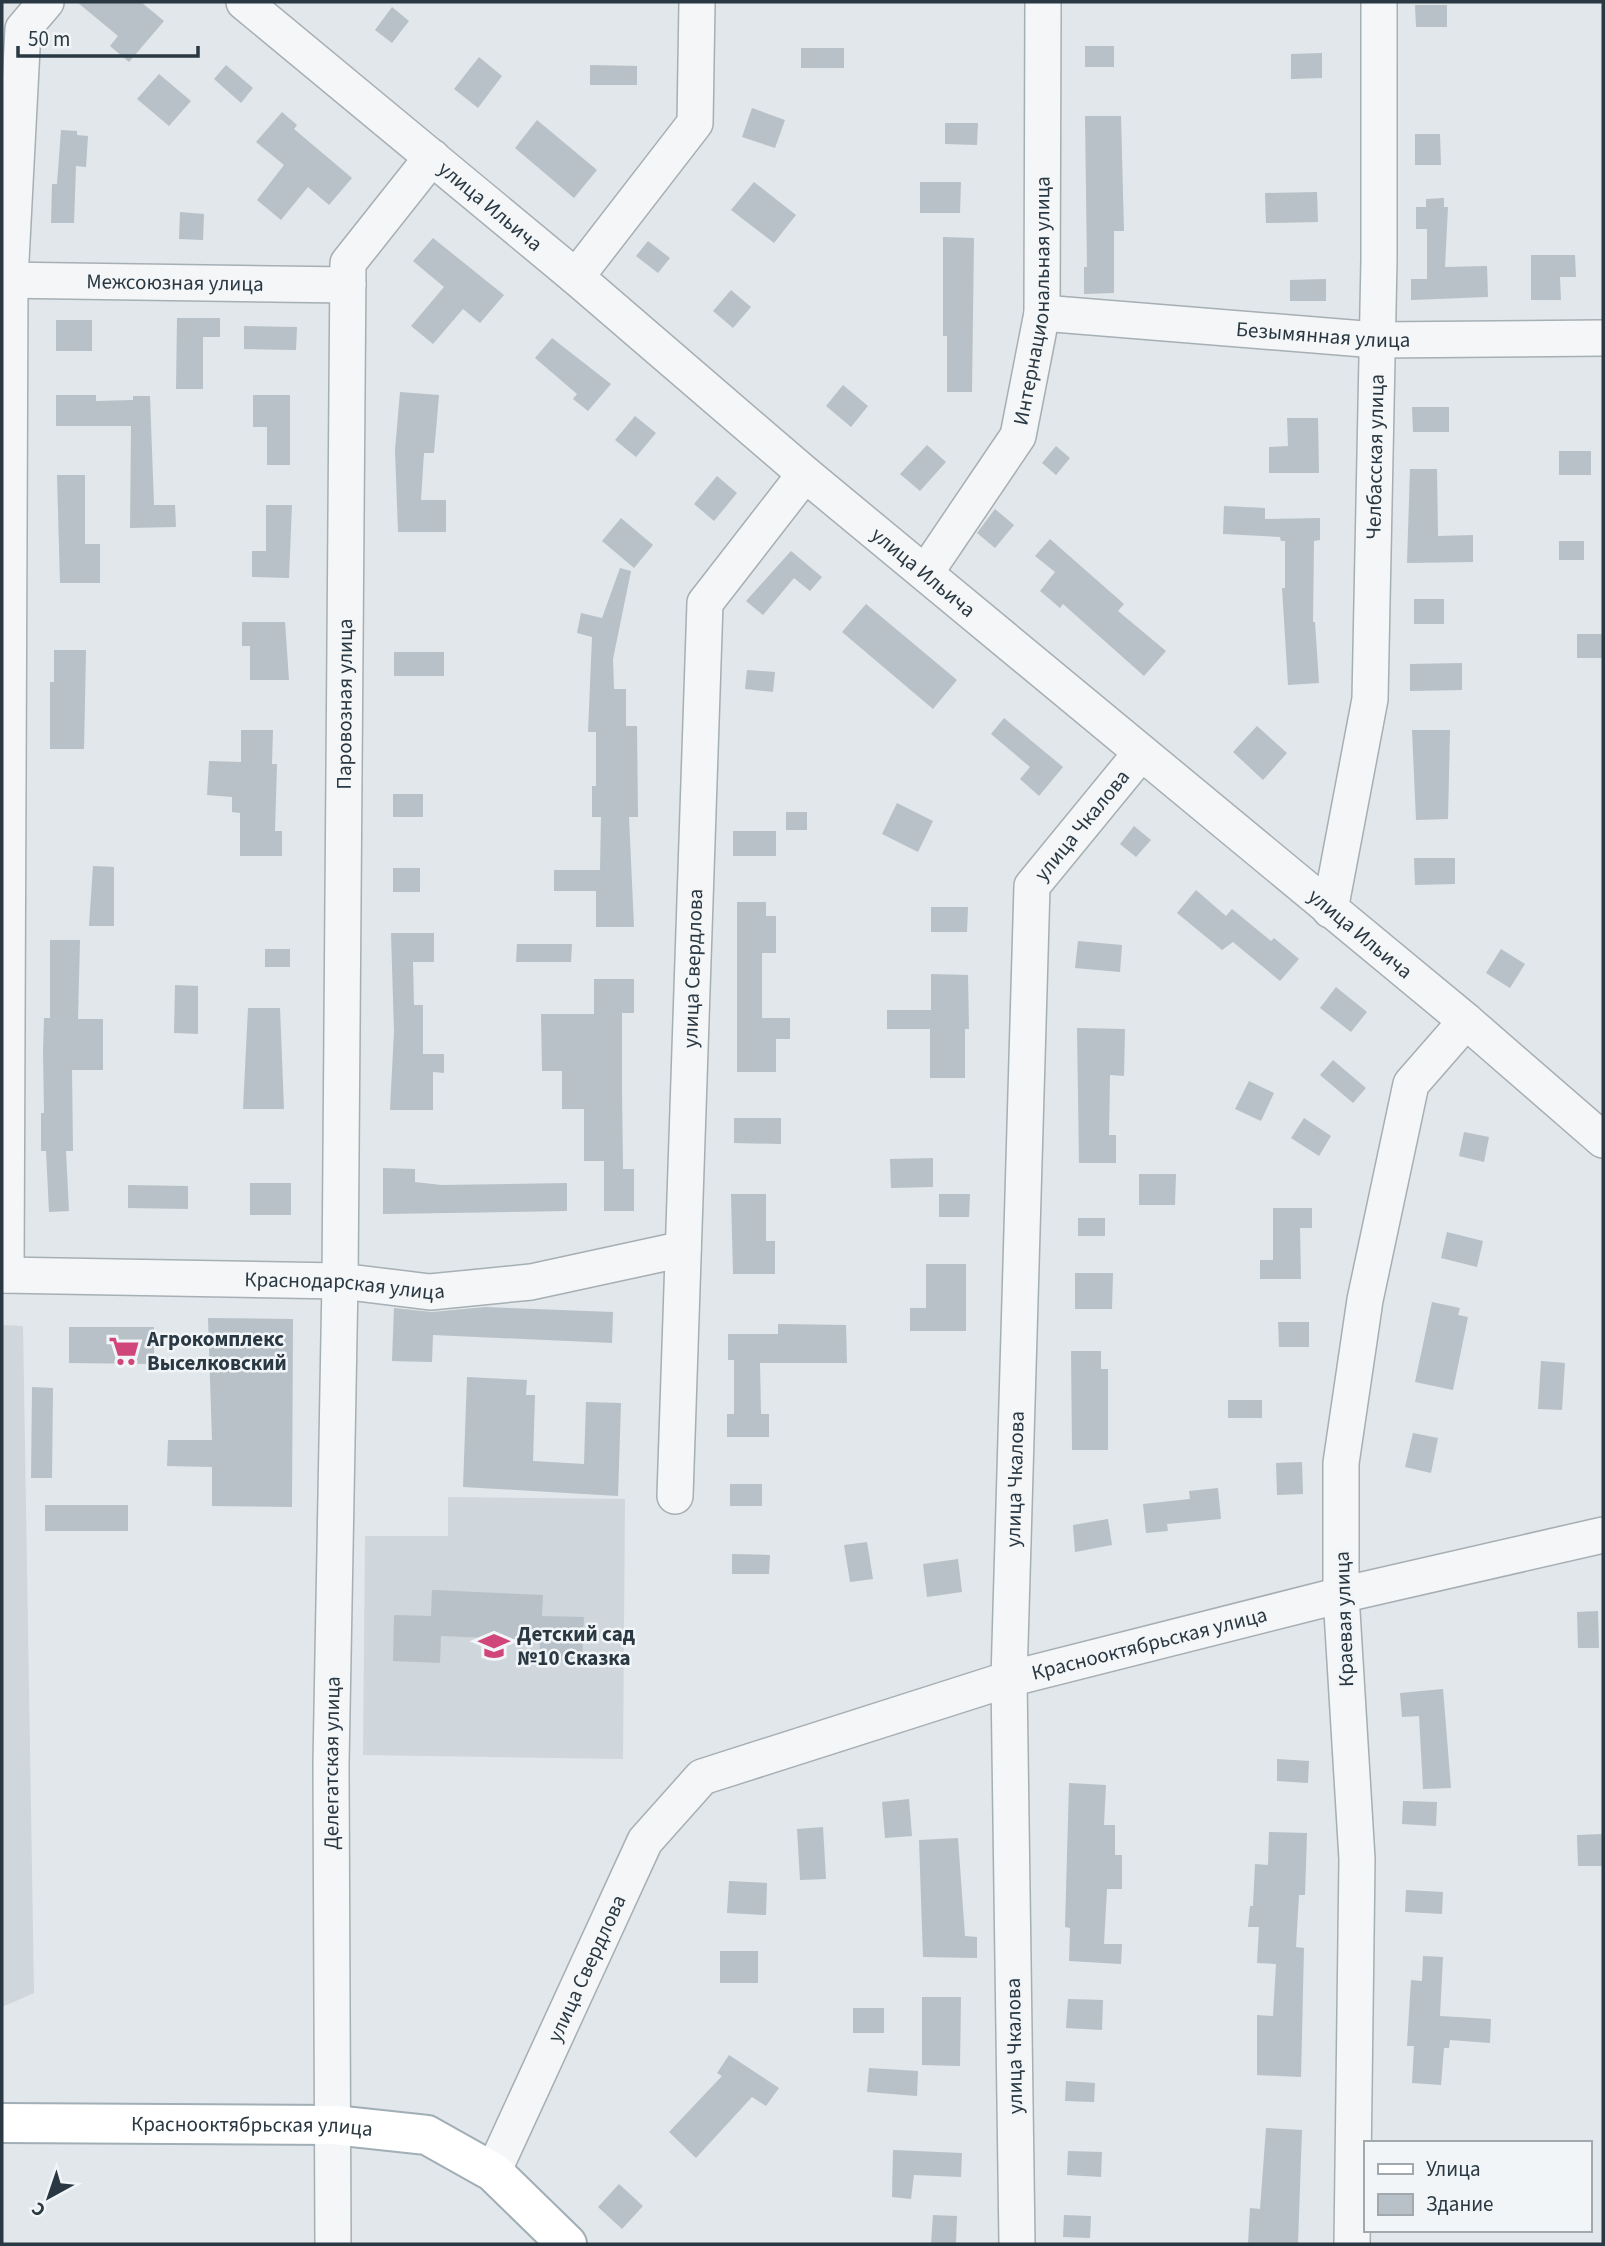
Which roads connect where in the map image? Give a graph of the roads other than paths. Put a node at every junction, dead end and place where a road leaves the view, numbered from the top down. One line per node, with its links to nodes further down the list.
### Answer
1 (46, 2): 8 (street)
2 (244, 2): 6 (street, улица Ильича)
3 (697, 2): 7 (street)
4 (1043, 2): 10 (street, Интернациональная улица)
5 (1379, 2): 12 (street, Челбасская улица)
6 (432, 157): 7 (street, улица Ильича); 9 (street, Паровозная улица)
7 (576, 277): 13 (street, улица Ильича)
8 (6, 280): 9 (street, Межсоюзная улица); 20 (street)
9 (348, 285): 21 (street, Паровозная улица)
10 (1042, 313): 12 (street, Безымянная улица); 14 (street, Интернациональная улица)
11 (1603, 338): 12 (street, Безымянная улица)
12 (1377, 340): 16 (street, Челбасская улица)
13 (805, 474): 14 (street, улица Ильича); 19 (street, улица Свердлова)
14 (926, 572): 15 (street, улица Ильича)
15 (1141, 753): 16 (street, улица Ильича); 25 (street, улица Чкалова)
16 (1330, 910): 17 (street, улица Ильича)
17 (1466, 1021): 18 (street, улица Ильича); 24 (street, Краевая улица)
18 (1603, 1140)
19 (683, 1249): 21 (street, Краснодарская улица); 22 (street, улица Свердлова)
20 (4, 1275): 21 (street, Краснодарская улица)
21 (340, 1281): 28 (street, Делегатская улица)
22 (675, 1496)
23 (1603, 1535): 24 (street, Краснооктябрьская улица)
24 (1342, 1595): 25 (street, Краснооктябрьская улица); 33 (street, Краевая улица)
25 (1009, 1679): 26 (street, Краснооктябрьская улица); 32 (street, улица Чкалова)
26 (702, 1777): 29 (street, улица Свердлова)
27 (2, 2123): 28 (main road, Краснооктябрьская улица)
28 (334, 2125): 29 (main road, Краснооктябрьская улица); 30 (street, Делегатская улица)
29 (493, 2172): 31 (main road, Краснооктябрьская улица)
30 (333, 2244)
31 (567, 2244)
32 (1017, 2244)
33 (1352, 2244)

